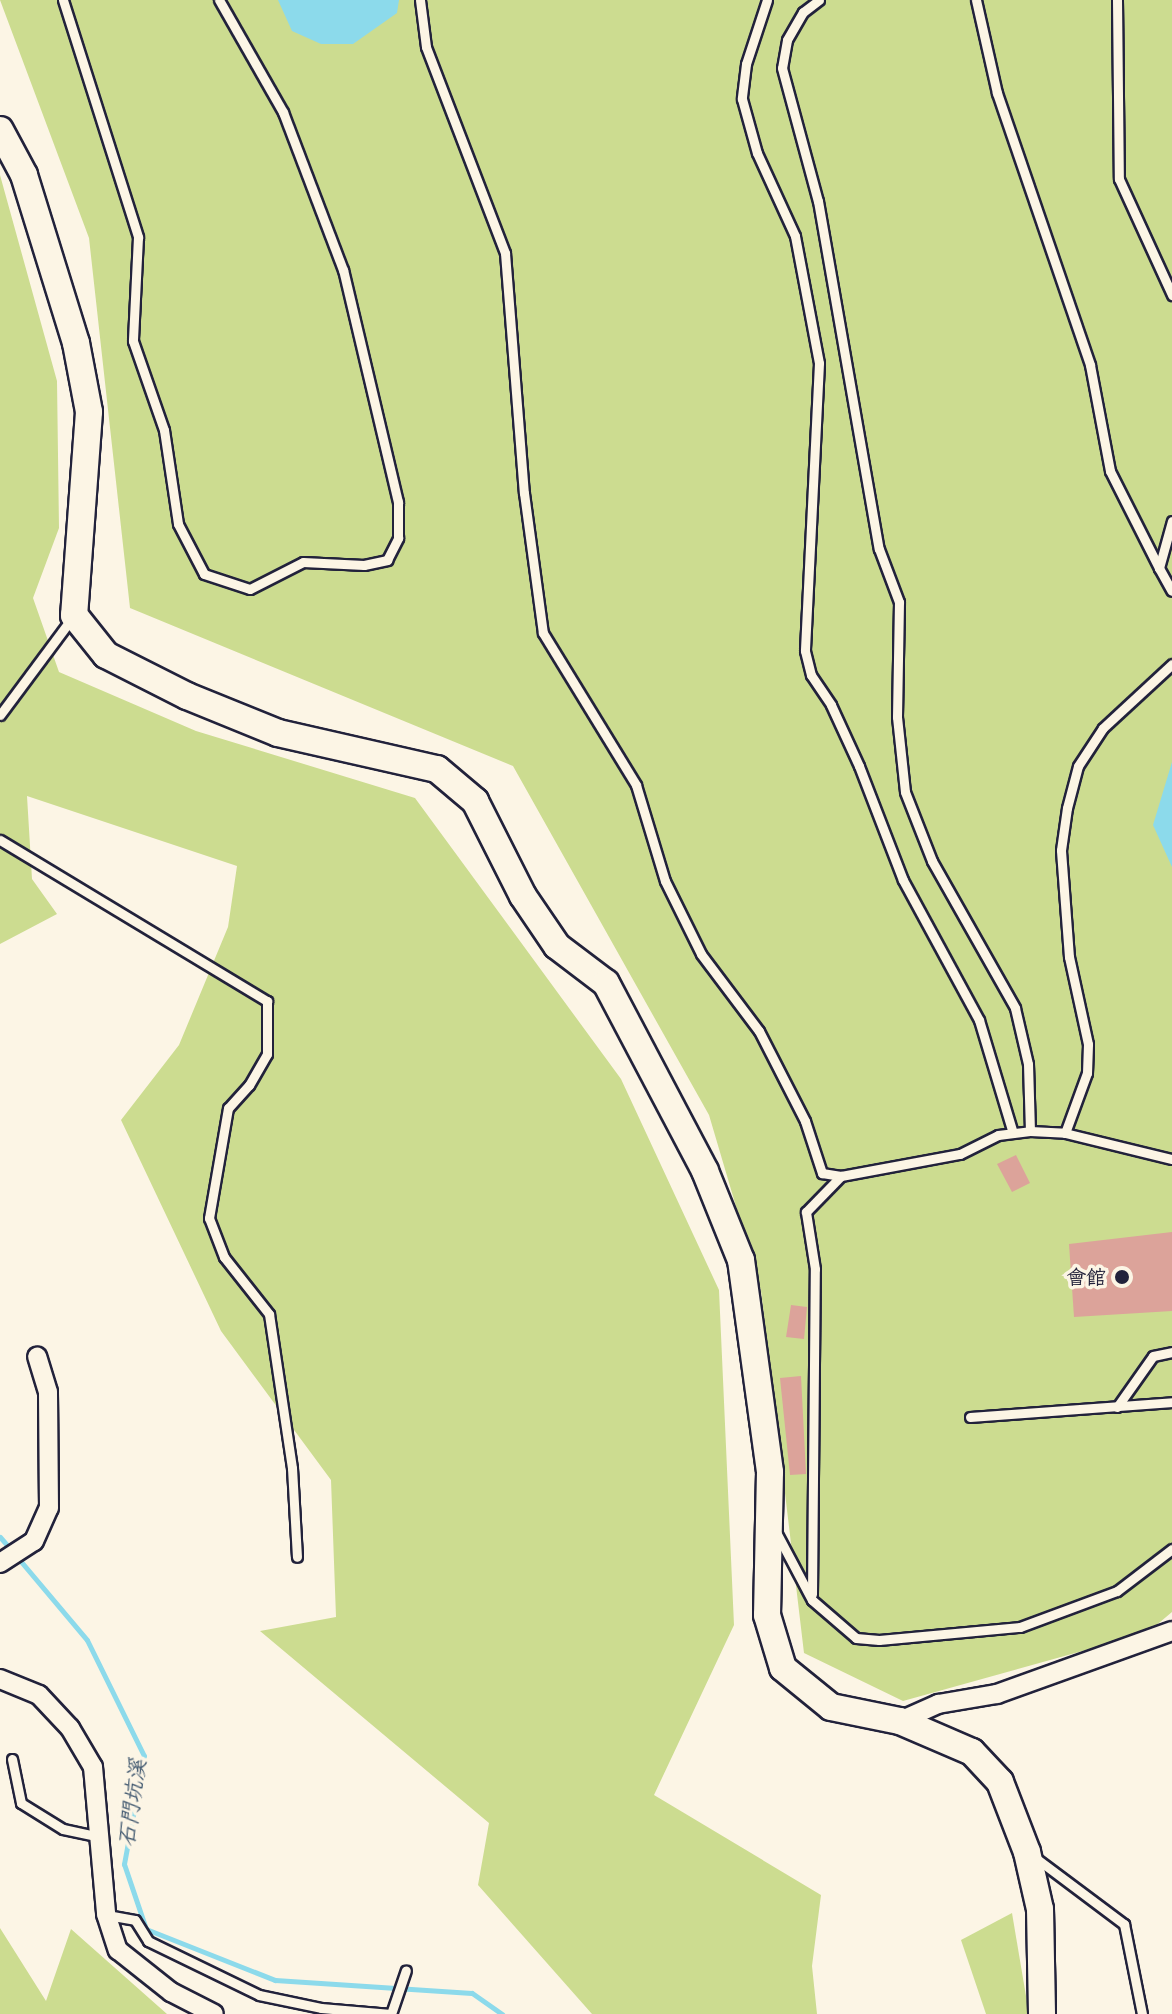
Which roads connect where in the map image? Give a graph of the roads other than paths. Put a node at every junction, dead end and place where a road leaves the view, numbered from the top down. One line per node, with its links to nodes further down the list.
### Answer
1 (63, 0): 2 (lane)
2 (219, 0)
3 (420, 0): 21 (lane)
4 (767, 0): 18 (lane)
5 (819, 0): 17 (lane)
6 (976, 0): 11 (lane)
7 (1117, 0): 9 (lane)
8 (0, 130): 13 (street)
9 (1172, 295)
10 (1172, 521): 11 (lane)
11 (1159, 568): 12 (lane)
12 (1172, 591)
13 (74, 615): 15 (lane); 27 (street)
14 (1172, 664): 19 (lane)
15 (0, 715)
16 (0, 840): 29 (lane)
17 (1030, 1131): 18 (lane); 19 (lane)
18 (1013, 1133): 21 (lane)
19 (1065, 1133): 20 (lane)
20 (1172, 1159)
21 (841, 1176): 31 (lane)
22 (1172, 1352): 25 (lane)
23 (37, 1357): 30 (street)
24 (1172, 1402): 25 (lane)
25 (1117, 1407): 26 (lane)
26 (970, 1417)
27 (769, 1518): 31 (lane); 34 (street)
28 (1172, 1549): 31 (lane)
29 (297, 1557)
30 (3, 1561)
31 (812, 1600)
32 (1172, 1631): 34 (street)
33 (0, 1679): 36 (street)
34 (900, 1721): 37 (street)
35 (12, 1759): 36 (lane)
36 (96, 1836): 38 (street)
37 (1027, 1852): 42 (street); 43 (lane)
38 (106, 1914): 40 (street); 41 (lane)
39 (406, 1970): 41 (lane)
40 (214, 2014)
41 (391, 2014)
42 (1042, 2014)
43 (1142, 2014)

